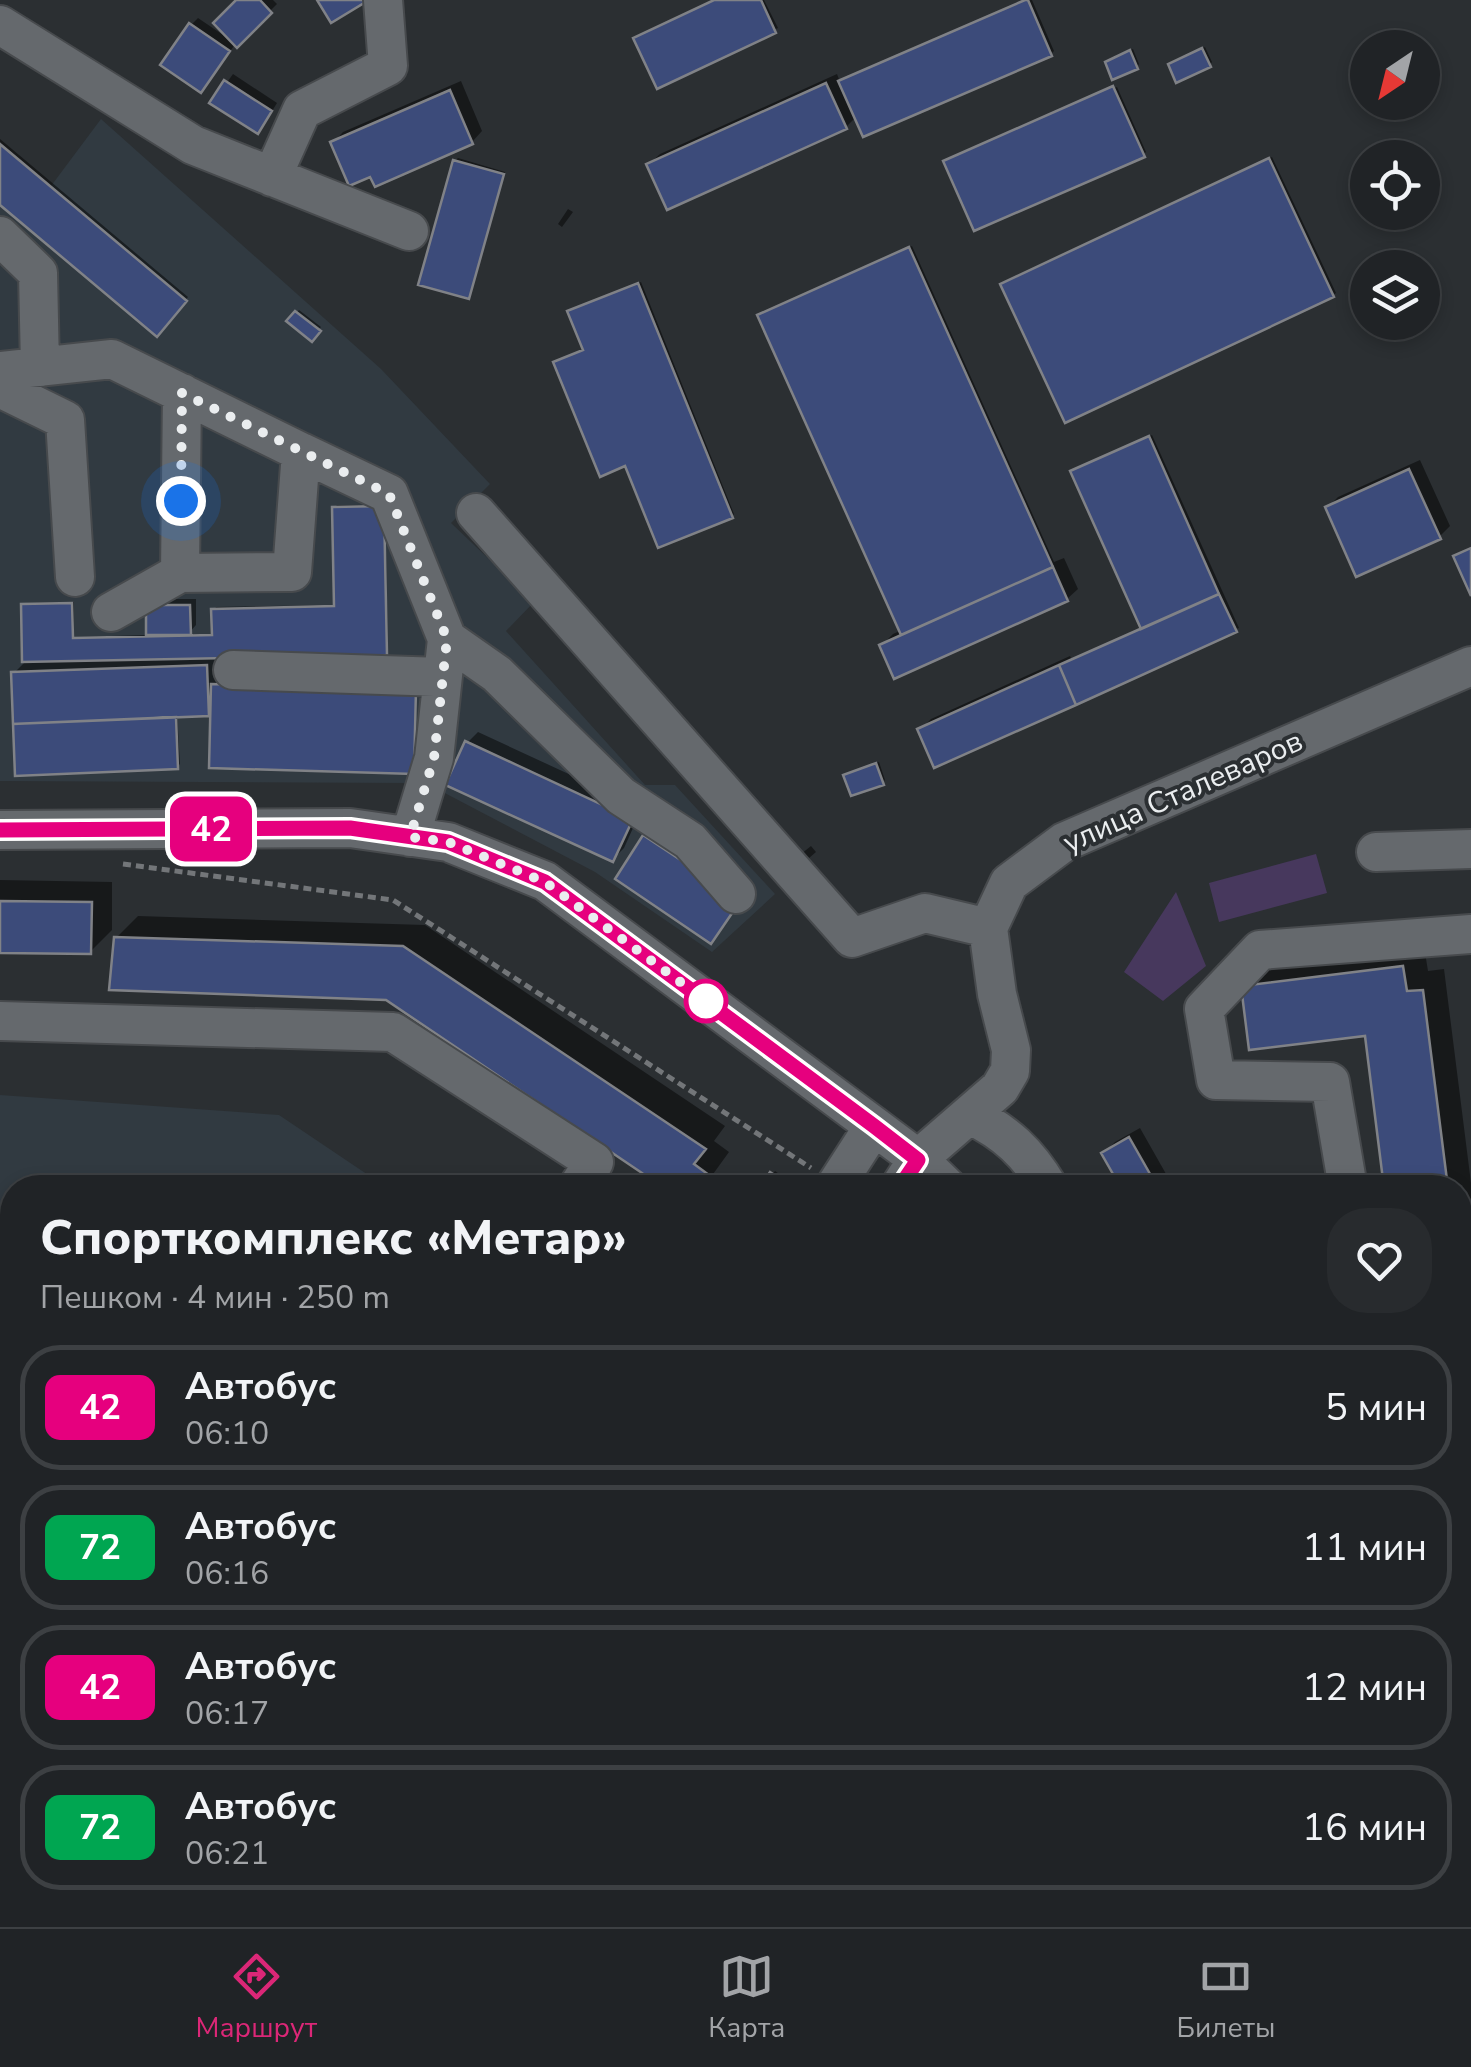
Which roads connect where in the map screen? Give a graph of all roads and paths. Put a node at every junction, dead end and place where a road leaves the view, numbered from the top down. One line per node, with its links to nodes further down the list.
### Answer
1 (383, 0): 3 (street)
2 (0, 25): 3 (street)
3 (272, 176): 4 (street)
4 (409, 231)
5 (0, 236): 6 (street)
6 (40, 367): 7 (street); 9 (street)
7 (0, 371)
8 (0, 388): 13 (street)
9 (182, 393): 10 (street); 12 (street)
10 (300, 452): 12 (street); 15 (street)
11 (476, 513): 25 (street)
12 (180, 572): 14 (street)
13 (74, 577)
14 (112, 612)
15 (447, 639): 18 (street); 24 (street)
16 (1471, 666): 25 (street, улица Сталеваров)
17 (232, 670): 18 (street)
18 (442, 677): 20 (street)
19 (0, 830): 20 (street)
20 (410, 837): 29 (street)
21 (1471, 849): 22 (street)
22 (1376, 852)
23 (116, 863): 32 (path)
24 (736, 894)
25 (988, 928): 28 (street)
26 (1471, 934): 35 (street)
27 (0, 1021): 31 (street)
28 (970, 1114): 30 (street); 34 (street)
29 (874, 1126): 30 (street); 33 (street)
30 (908, 1174)
31 (586, 1175)
32 (818, 1175)
33 (826, 1175)
34 (1042, 1175)
35 (1346, 1175)

